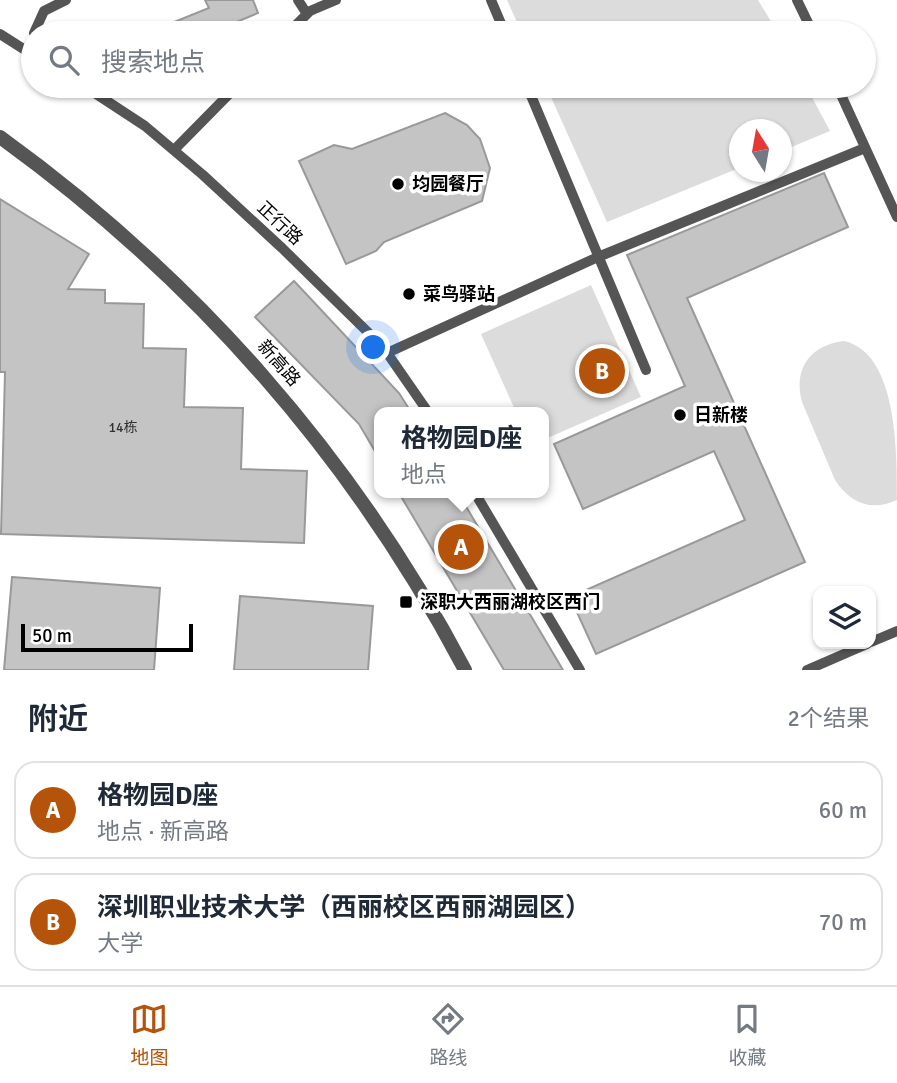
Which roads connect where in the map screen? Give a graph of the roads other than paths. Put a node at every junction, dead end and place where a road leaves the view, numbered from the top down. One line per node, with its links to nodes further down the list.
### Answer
1 (66, 0): 7 (lane)
2 (298, 0): 6 (lane)
3 (336, 0): 6 (lane)
4 (491, 0): 9 (lane)
5 (797, 0): 10 (lane)
6 (307, 14): 8 (lane)
7 (39, 21)
8 (300, 21)
9 (500, 21)
10 (807, 21)
11 (0, 34): 12 (lane)
12 (21, 47)
13 (102, 98): 19 (lane, 正行路)
14 (225, 98): 19 (lane)
15 (532, 98): 21 (lane)
16 (843, 98): 18 (lane)
17 (0, 137): 29 (street, 新高路)
18 (866, 148): 20 (lane); 21 (lane)
19 (174, 150): 22 (lane, 正行路)
20 (897, 217)
21 (598, 257): 22 (lane); 23 (lane)
22 (387, 353): 24 (lane, 正行路)
23 (646, 370)
24 (425, 407)
25 (478, 498): 30 (lane)
26 (897, 631): 27 (lane)
27 (876, 640)
28 (855, 649): 31 (lane)
29 (465, 670)
30 (580, 670)
31 (807, 670)

